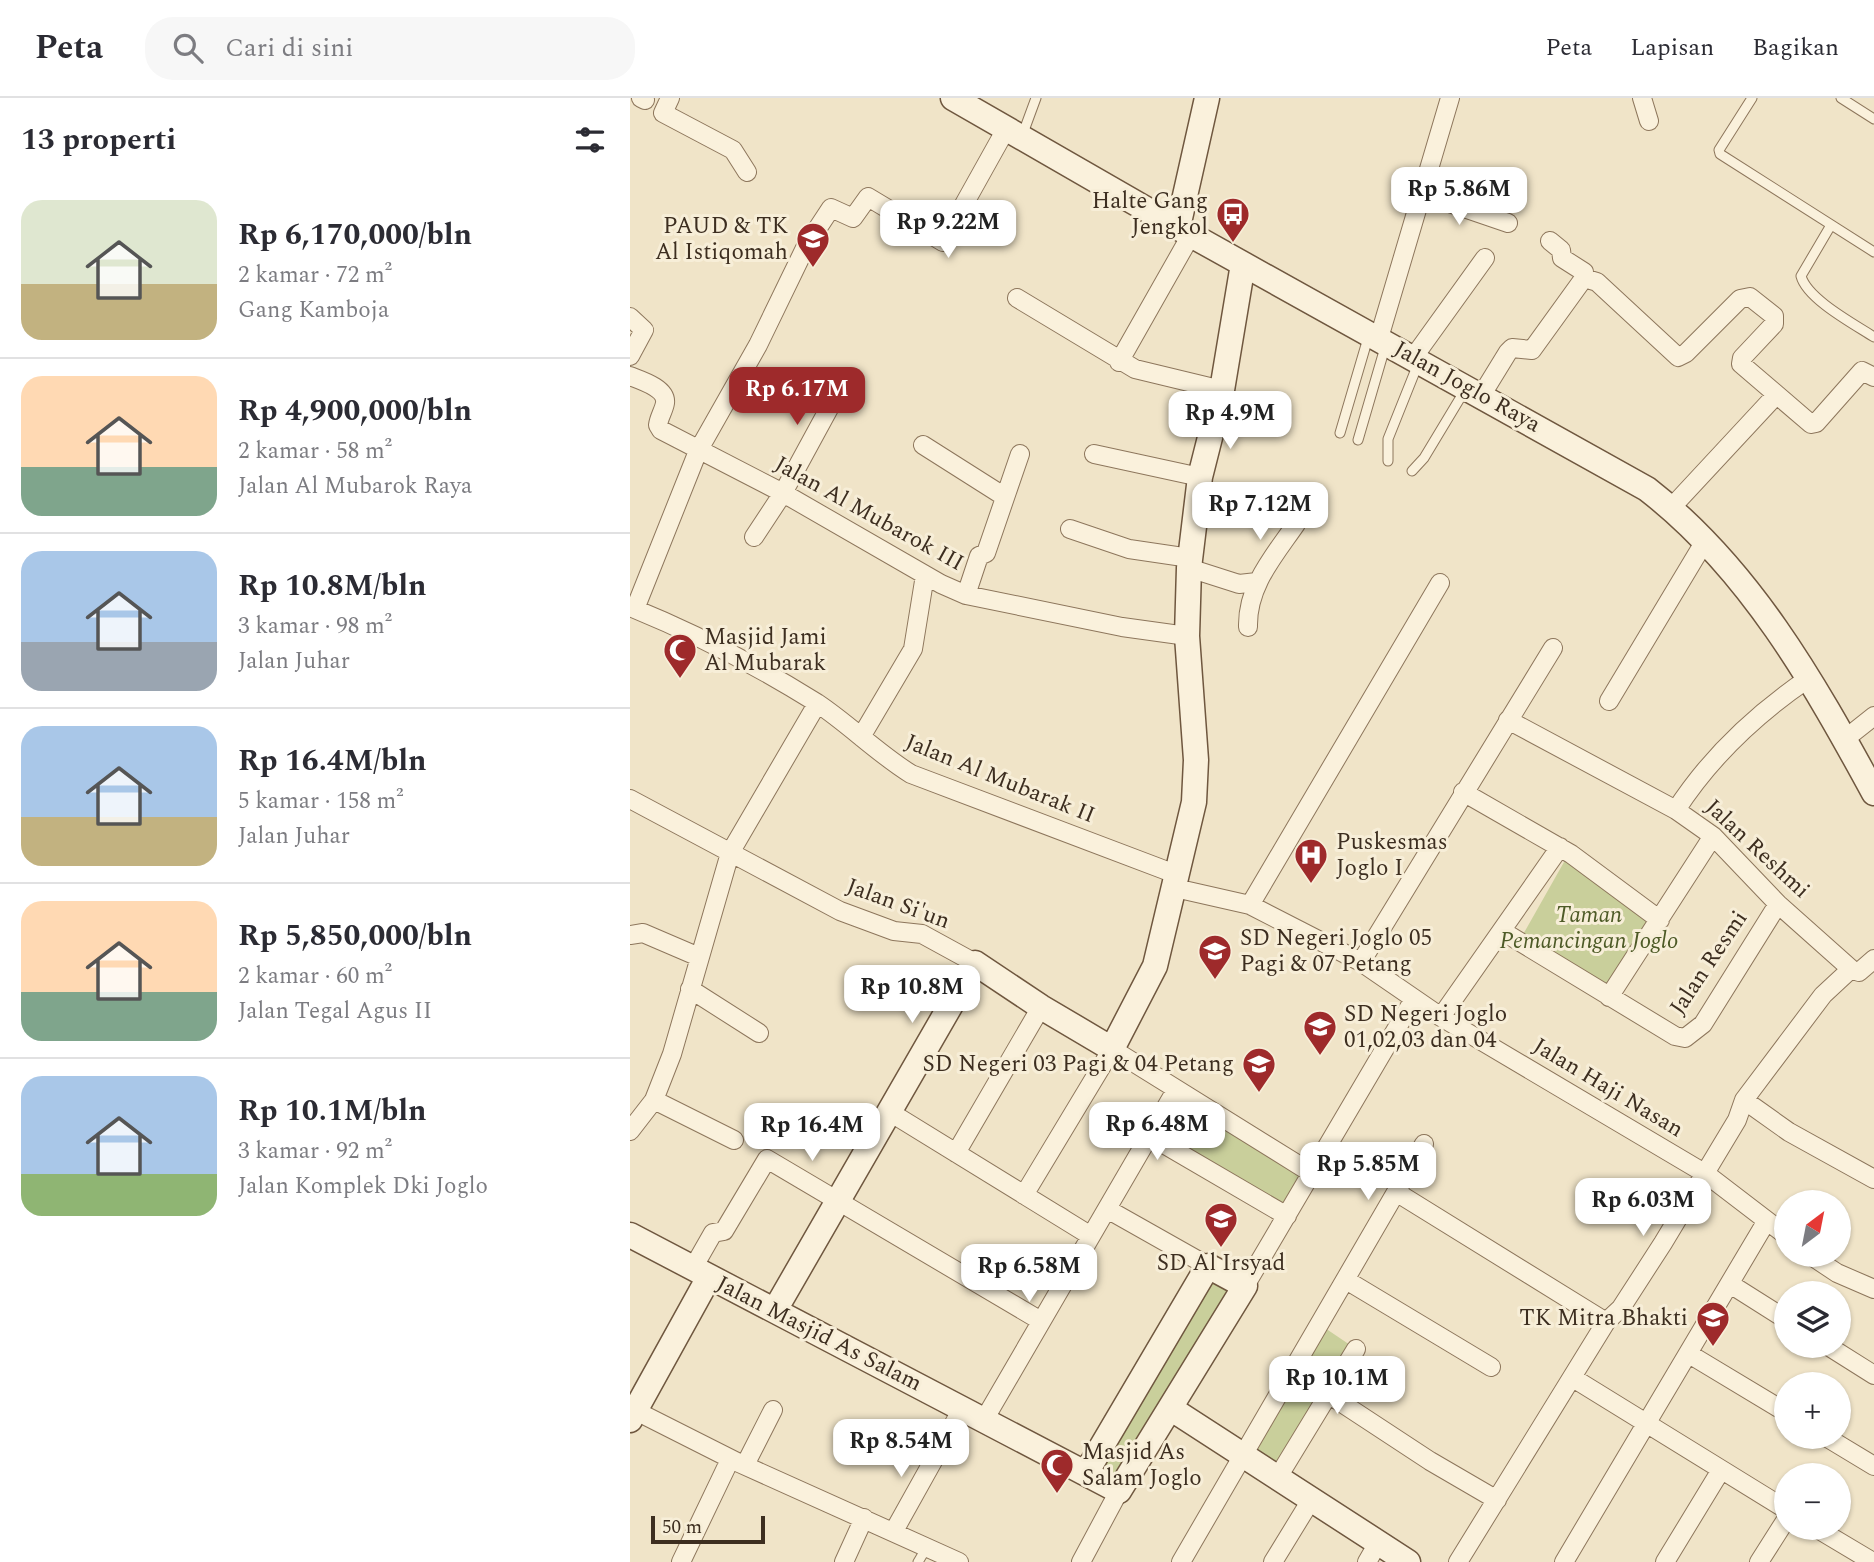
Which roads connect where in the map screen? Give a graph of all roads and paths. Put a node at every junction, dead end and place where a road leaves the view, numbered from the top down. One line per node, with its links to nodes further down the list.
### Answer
1 (670, 98): 12 (street)
2 (953, 98): 11 (street, Jalan Joglo Raya)
3 (1035, 98): 11 (lane)
4 (1207, 98): 16 (street)
5 (1450, 98): 13 (street)
6 (1642, 98): 10 (street)
7 (1752, 98): 15 (lane)
8 (1841, 98): 9 (lane)
9 (1874, 119)
10 (1649, 121)
11 (1014, 133): 16 (street, Jalan Joglo Raya); 38 (street)
12 (747, 172)
13 (1423, 194): 14 (street); 25 (street)
14 (1508, 223)
15 (1831, 225): 18 (lane); 24 (lane)
16 (1185, 231): 20 (street, Jalan Joglo Raya); 28 (street)
17 (1550, 241): 21 (street)
18 (1874, 252)
19 (1485, 258): 27 (street)
20 (1243, 264): 25 (street, Jalan Joglo Raya); 32 (street)
21 (1584, 278): 33 (street); 34 (street)
22 (1017, 298): 28 (street)
23 (630, 317): 26 (street)
24 (1874, 337)
25 (1379, 338): 27 (street, Jalan Joglo Raya); 35 (lane); 36 (lane)
26 (630, 356)
27 (1416, 359): 33 (street, Jalan Joglo Raya); 41 (lane)
28 (1119, 362): 32 (street)
29 (630, 376): 38 (street, Jalan Al Mubarok III)
30 (1874, 377): 34 (street)
31 (845, 379): 44 (street)
32 (1222, 390): 43 (street)
33 (1473, 392): 42 (lane); 46 (street, Jalan Joglo Raya)
34 (1776, 395): 46 (street)
35 (1340, 433)
36 (1358, 440)
37 (923, 445): 45 (street)
38 (698, 451): 44 (street, Jalan Al Mubarok III); 56 (street)
39 (1020, 454): 45 (street)
40 (1094, 454): 43 (street)
41 (1388, 461)
42 (1412, 471)
43 (1200, 477): 51 (street)
44 (783, 493): 49 (street); 52 (street, Jalan Al Mubarok III)
45 (1004, 497): 55 (street)
46 (1671, 508): 50 (street, Jalan Joglo Raya)
47 (1296, 524): 53 (street)
48 (1070, 530): 51 (street)
49 (754, 537)
50 (1704, 541): 60 (street, Jalan Joglo Raya); 61 (street)
51 (1190, 563): 53 (street); 58 (street)
52 (925, 575): 55 (street, Jalan Al Mubarok III); 65 (street)
53 (1257, 582): 57 (street)
54 (1440, 583): 76 (street)
55 (966, 594): 58 (street, Jalan Al Mubarok III)
56 (633, 608): 62 (street, Jalan Al Mubarak II)
57 (1248, 626)
58 (1187, 635): 74 (street)
59 (1553, 648): 64 (street)
60 (1808, 678): 66 (street, Jalan Joglo Raya); 70 (street)
61 (1609, 702)
62 (817, 704): 65 (street, Jalan Al Mubarak II); 73 (street)
63 (1874, 716): 66 (street)
64 (1508, 720): 67 (street); 70 (street, Jalan Reshmi)
65 (861, 737): 74 (street, Jalan Al Mubarak II)
66 (1845, 739): 68 (street, Jalan Joglo Raya)
67 (1463, 792): 72 (street); 82 (street)
68 (1874, 793)
69 (630, 799): 73 (street)
70 (1676, 810): 71 (street, Jalan Reshmi)
71 (1713, 836): 75 (street, Jalan Reshmi); 77 (street)
72 (1560, 848): 77 (street); 78 (street)
73 (730, 853): 80 (street); 83 (street, Jalan Si'un)
74 (1177, 882): 76 (street, Jalan Al Mubarak II); 91 (street)
75 (1778, 904): 84 (street, Jalan Reshmi); 86 (street, Jalan Resmi)
76 (1250, 905): 82 (street, Jalan Haji Nasan)
77 (1660, 920): 86 (street)
78 (1502, 931): 86 (street); 89 (street)
79 (630, 935): 80 (street)
80 (699, 957): 85 (street)
81 (1874, 959): 84 (street)
82 (1361, 962): 87 (street, Jalan Haji Nasan)
83 (975, 963): 88 (street); 95 (street)
84 (1851, 969): 94 (street)
85 (690, 989): 90 (street); 93 (street)
86 (1609, 997)
87 (1414, 999): 89 (street, Jalan Haji Nasan); 101 (street)
88 (1041, 1007): 91 (street); 100 (street)
89 (1441, 1017): 102 (street, Jalan Haji Nasan)
90 (760, 1032)
91 (1112, 1049): 92 (street); 105 (street)
92 (1176, 1090): 97 (street); 101 (street)
93 (654, 1100): 96 (street); 98 (street)
94 (1744, 1100): 102 (street); 103 (street)
95 (888, 1111): 100 (street); 106 (street)
96 (630, 1131)
97 (1150, 1136): 107 (street); 108 (street)
98 (734, 1140)
99 (1424, 1144): 104 (street)
100 (956, 1153): 105 (street)
101 (1313, 1174): 108 (street)
102 (1706, 1174): 109 (street, Jalan Haji Nasan); 123 (street)
103 (1874, 1179)
104 (1396, 1192): 116 (street); 123 (street)
105 (1024, 1195): 112 (street)
106 (839, 1199): 115 (street); 120 (street); 122 (street)
107 (1107, 1209): 112 (street); 113 (street)
108 (1287, 1216): 118 (street)
109 (1766, 1222): 110 (street, Jalan Haji Nasan); 117 (street)
110 (1774, 1227)
111 (630, 1236): 115 (street, Jalan Masjid As Salam)
112 (1091, 1236): 122 (street)
113 (1208, 1266): 118 (street); 142 (street)
114 (1828, 1267): 119 (street)
115 (701, 1273): 120 (street, Jalan Masjid As Salam); 134 (street)
116 (1346, 1280): 127 (street); 138 (street)
117 (1730, 1284): 121 (street); 125 (street)
118 (1245, 1286): 132 (street)
119 (1874, 1289)
120 (775, 1310): 135 (street, Jalan Masjid As Salam)
121 (1774, 1312)
122 (1041, 1321): 135 (street)
123 (1606, 1322): 129 (street)
124 (1356, 1349): 130 (street)
125 (1689, 1354): 131 (street); 136 (street)
126 (1847, 1358): 128 (street)
127 (1491, 1367)
128 (1874, 1375)
129 (1573, 1378): 136 (street); 146 (street)
130 (1328, 1394): 143 (street); 146 (street)
131 (1774, 1405)
132 (1170, 1408): 138 (street); 144 (street)
133 (774, 1410): 139 (street)
134 (632, 1414): 139 (street)
135 (973, 1414): 142 (street, Jalan Masjid As Salam); 149 (street)
136 (1648, 1423): 141 (street); 163 (street)
137 (1846, 1449): 140 (street)
138 (1245, 1457): 143 (street); 159 (street)
139 (737, 1465): 148 (street); 155 (street)
140 (1874, 1466)
141 (1721, 1470): 147 (street); 164 (street)
142 (1086, 1473): 144 (street, Jalan Masjid As Salam)
143 (1278, 1477): 145 (street)
144 (1119, 1491): 158 (street)
145 (1311, 1500): 152 (street); 160 (street)
146 (1497, 1500): 162 (street)
147 (1774, 1502)
148 (864, 1517): 149 (street); 156 (street)
149 (894, 1531): 153 (street)
150 (1774, 1538): 165 (street)
151 (1833, 1540): 154 (street)
152 (1373, 1553): 161 (street)
153 (923, 1555): 157 (street)
154 (1861, 1559)
155 (681, 1562)
156 (844, 1562)
157 (959, 1562)
158 (1081, 1562)
159 (1181, 1562)
160 (1273, 1562)
161 (1408, 1562)
162 (1458, 1562)
163 (1564, 1562)
164 (1665, 1562)
165 (1759, 1562)

